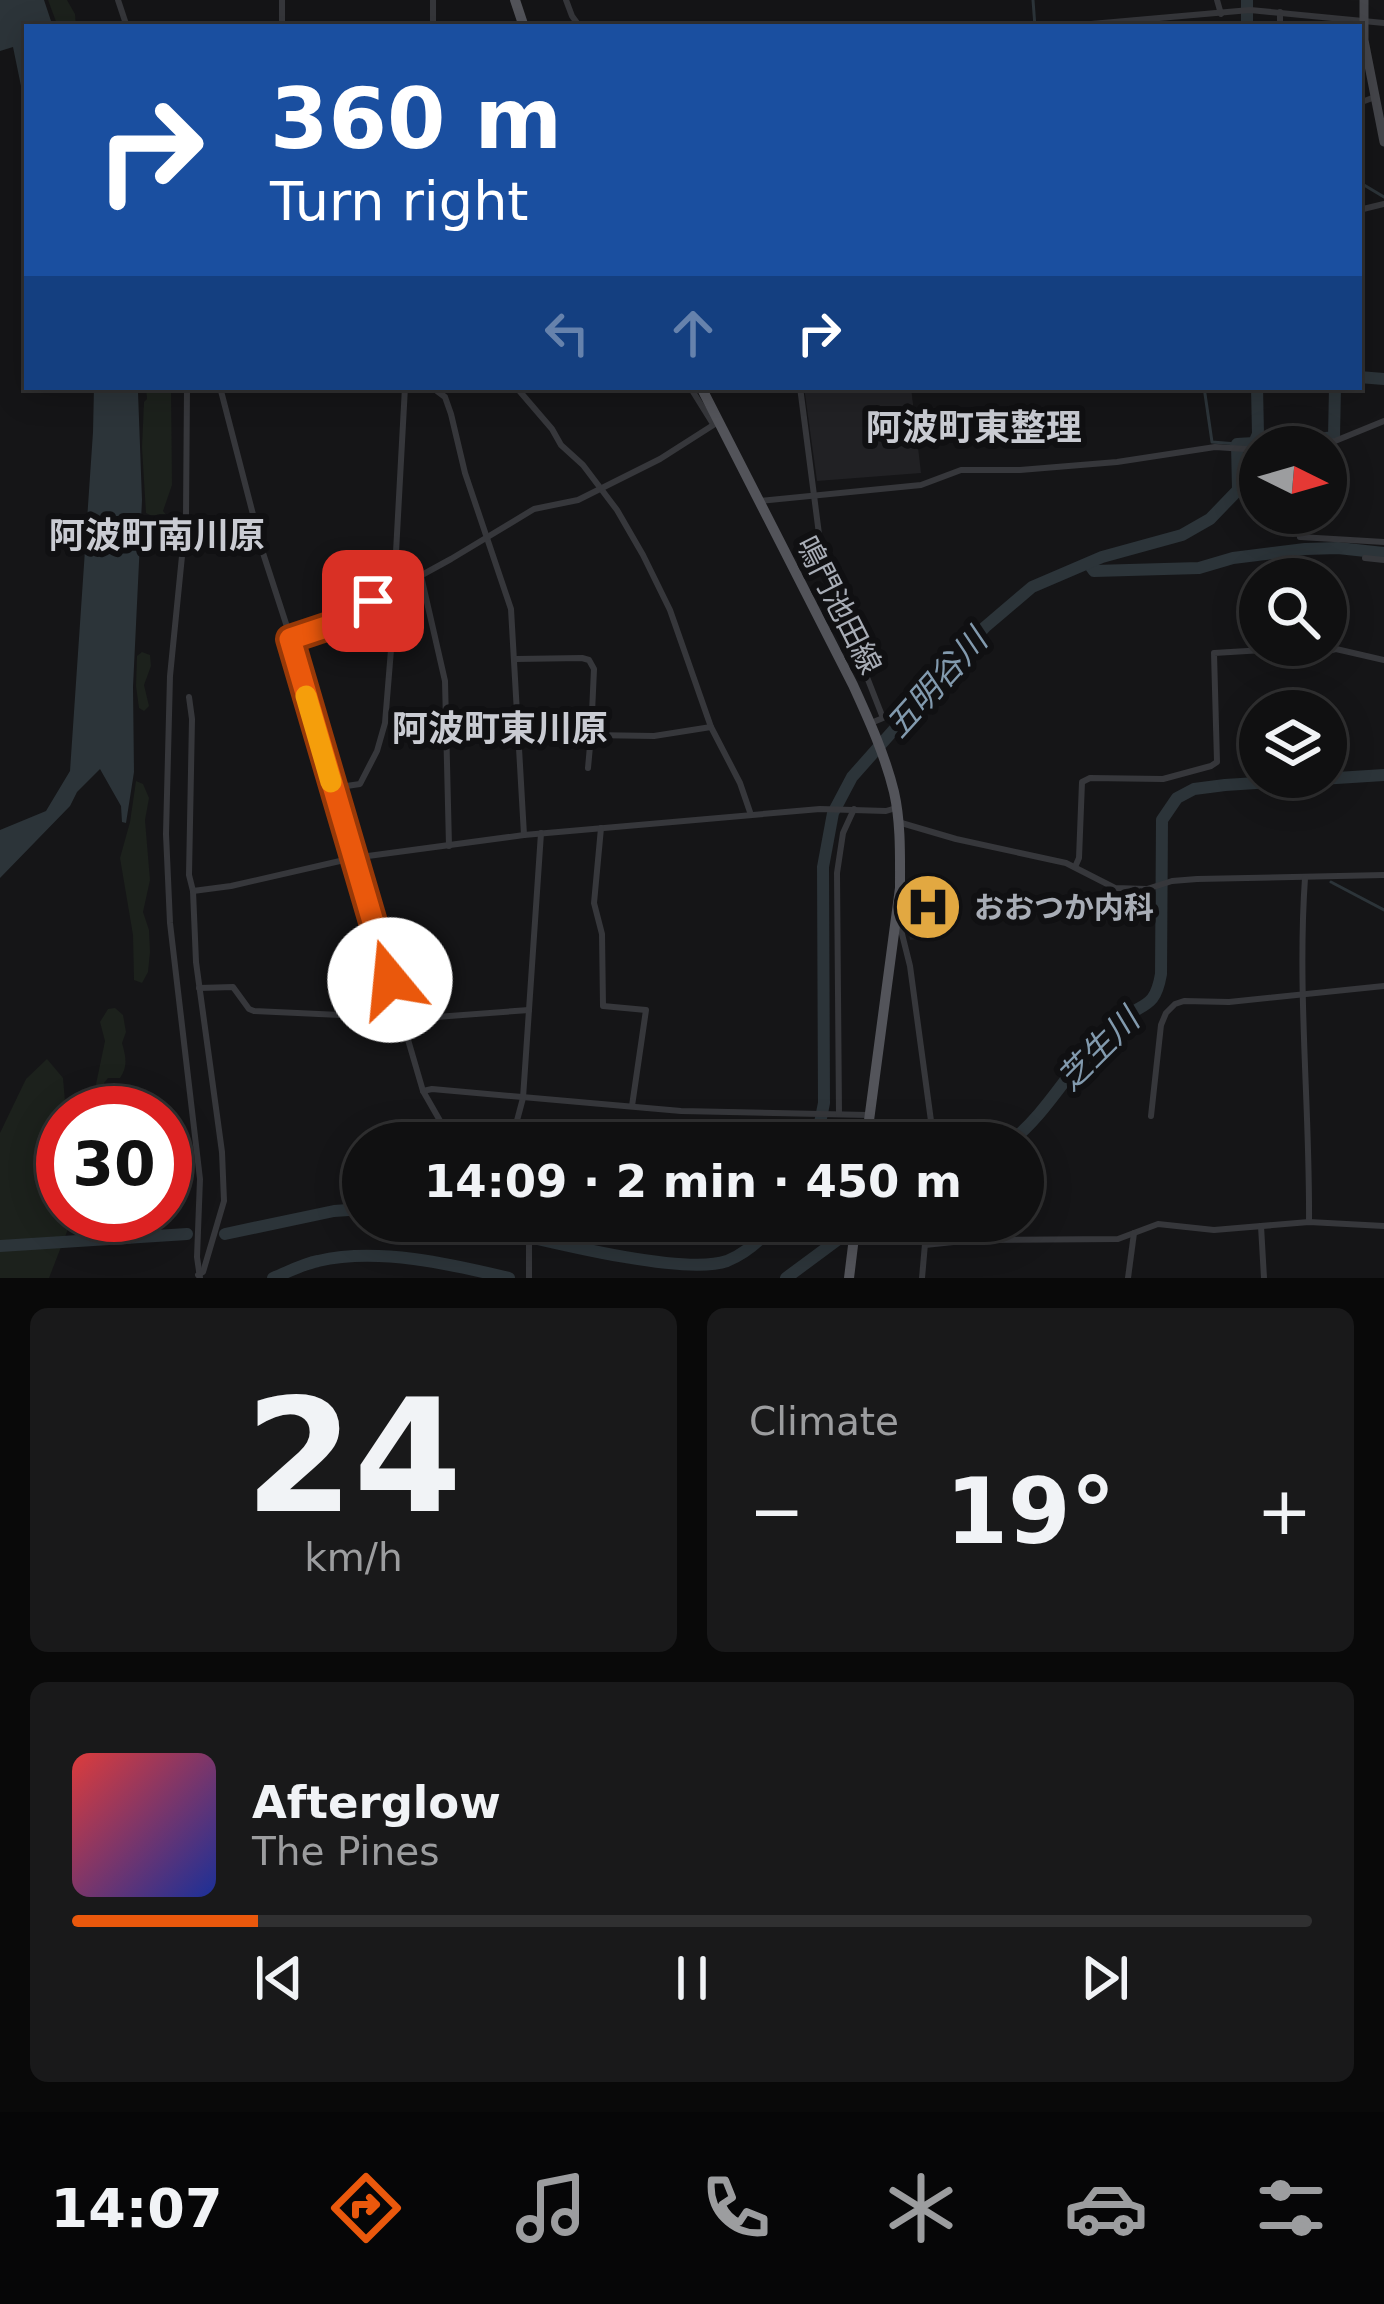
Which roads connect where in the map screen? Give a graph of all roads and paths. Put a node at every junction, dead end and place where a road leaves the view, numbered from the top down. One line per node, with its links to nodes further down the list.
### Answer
1 (130, 0): 4 (street)
2 (1216, 0): 6 (street)
3 (1364, 0): 7 (main road)
4 (118, 1)
5 (1280, 12): 6 (street); 7 (street); 10 (street)
6 (1221, 14): 9 (street)
7 (1362, 22): 8 (street); 11 (main road)
8 (1384, 23)
9 (1096, 24)
10 (1280, 24)
11 (1375, 97): 12 (street); 13 (main road)
12 (1362, 102)
13 (1384, 142)
14 (187, 390): 81 (street)
15 (221, 390): 35 (street)
16 (404, 390): 34 (street)
17 (437, 390): 29 (street)
18 (519, 390): 25 (street)
19 (699, 390): 22 (main road, 鳴門池田線)
20 (800, 390): 26 (street)
21 (1384, 421): 23 (street)
22 (716, 423): 25 (street); 27 (main road, 鳴門池田線)
23 (1347, 436)
24 (1239, 449): 26 (street)
25 (601, 489): 29 (street); 39 (street)
26 (813, 494): 27 (street); 40 (street)
27 (759, 501): 40 (main road, 鳴門池田線)
28 (1300, 534): 30 (street)
29 (488, 537): 33 (street); 36 (street)
30 (1384, 542)
31 (1365, 558): 32 (street)
32 (1384, 560)
33 (421, 576): 34 (street); 50 (street)
34 (394, 589): 35 (street); 43 (street)
35 (290, 639): 43 (street)
36 (516, 659): 41 (street); 49 (street)
37 (1384, 660): 52 (street)
38 (189, 697): 55 (street)
39 (711, 727): 41 (street); 45 (street)
40 (872, 728): 46 (main road, 鳴門池田線)
41 (591, 735): 42 (street)
42 (588, 768)
43 (333, 788): 51 (street)
44 (853, 809): 45 (street); 46 (street); 65 (street)
45 (751, 815): 47 (street)
46 (897, 815): 52 (street); 56 (main road, 鳴門池田線)
47 (601, 828): 48 (street); 64 (street)
48 (541, 833): 49 (street); 60 (street)
49 (524, 835): 50 (street)
50 (449, 846): 51 (street)
51 (353, 858): 55 (street); 61 (street)
52 (1075, 867): 54 (street)
53 (1384, 875): 54 (street)
54 (1305, 878): 59 (street)
55 (193, 891): 58 (street)
56 (897, 916): 66 (main road, 鳴門池田線); 71 (street)
57 (1384, 986): 59 (street)
58 (199, 988): 61 (street); 81 (street)
59 (1301, 994): 67 (street); 72 (street)
60 (529, 1010): 61 (street); 63 (street)
61 (402, 1020): 62 (street)
62 (423, 1091): 63 (street); 68 (street)
63 (523, 1098): 64 (street); 69 (street)
64 (632, 1108): 65 (street)
65 (838, 1114): 66 (street)
66 (870, 1115): 70 (main road, 鳴門池田線)
67 (1151, 1116)
68 (441, 1122)
69 (517, 1122)
70 (869, 1122)
71 (931, 1122)
72 (1309, 1222): 73 (street); 74 (street)
73 (1262, 1226): 75 (street); 85 (street)
74 (1384, 1226)
75 (1134, 1233): 79 (street); 84 (street)
76 (528, 1242): 80 (street)
77 (854, 1242): 82 (main road)
78 (925, 1242): 79 (street)
79 (925, 1245): 83 (street)
80 (530, 1274)
81 (199, 1277)
82 (849, 1278)
83 (922, 1278)
84 (1128, 1278)
85 (1264, 1278)

